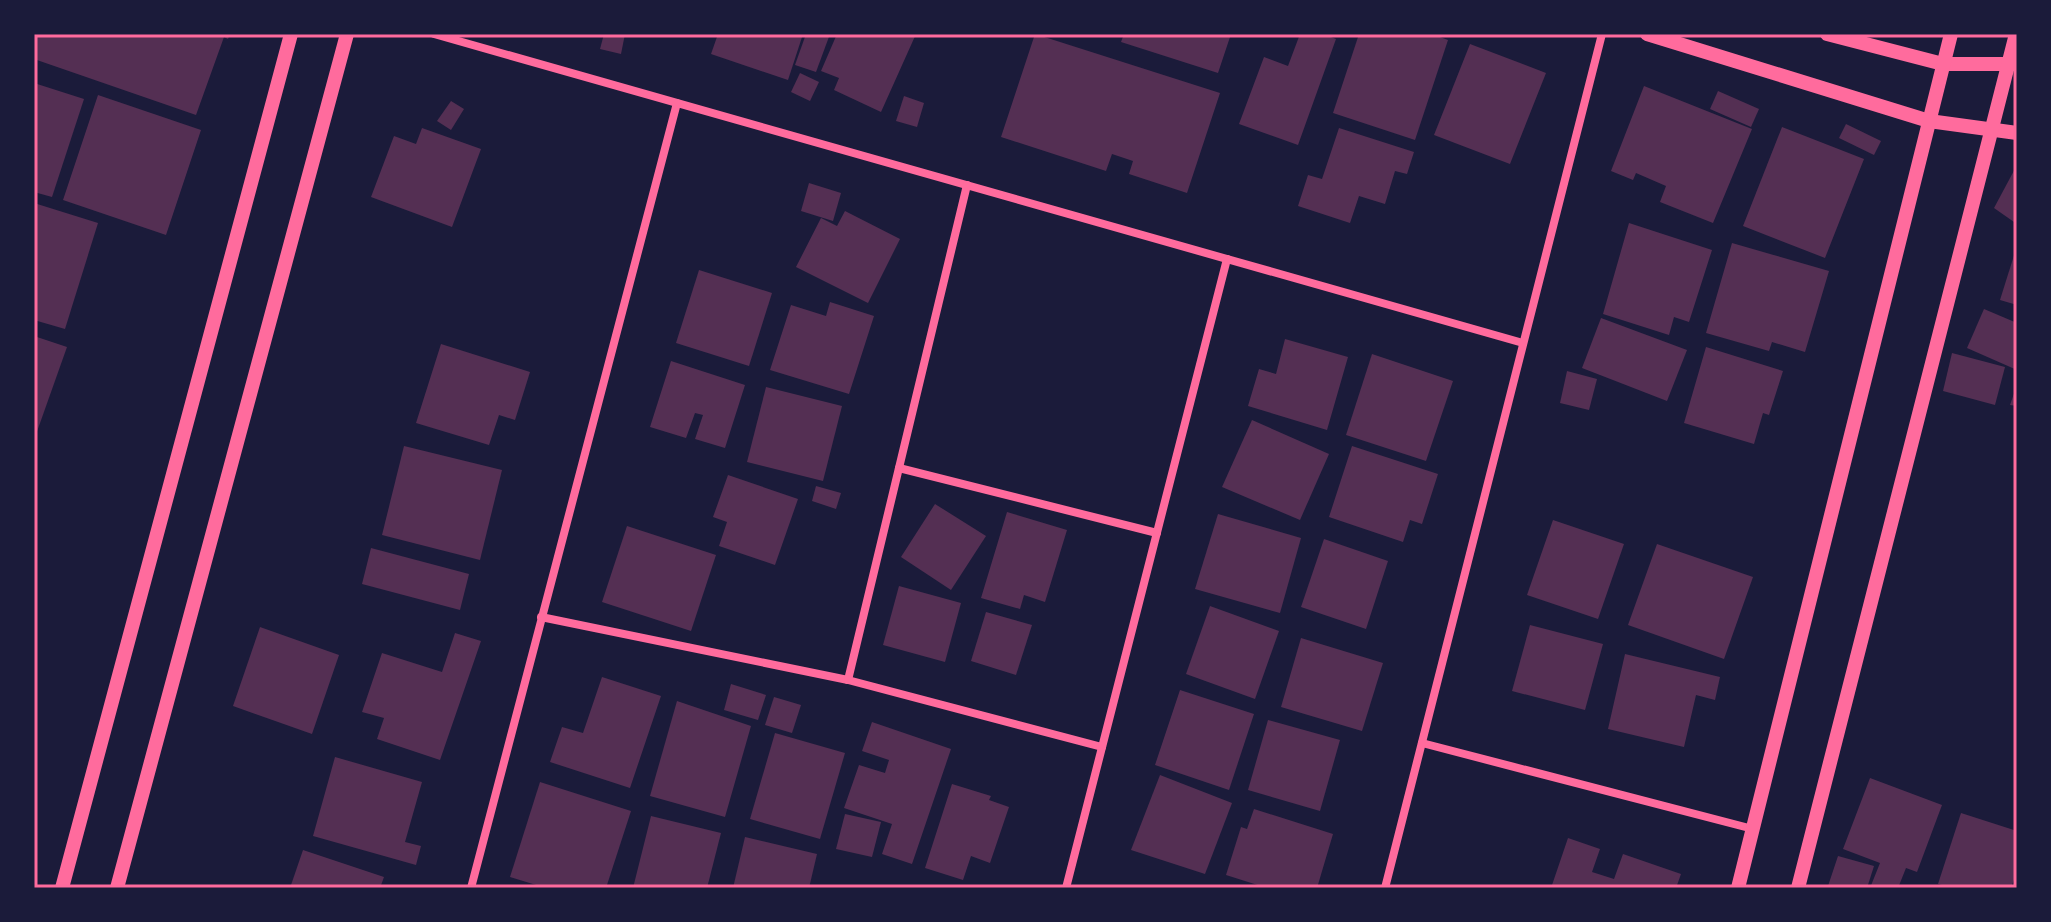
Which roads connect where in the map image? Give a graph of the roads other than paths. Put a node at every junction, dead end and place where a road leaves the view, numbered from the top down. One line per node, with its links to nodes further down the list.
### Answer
1 (291, 34): 25 (street)
2 (347, 34): 26 (street)
3 (434, 34): 11 (street)
4 (1602, 34): 17 (street)
5 (1647, 34): 12 (street)
6 (1827, 34): 9 (street)
7 (1951, 34): 9 (street)
8 (2016, 34): 10 (street)
9 (1943, 64): 10 (street); 12 (street)
10 (2013, 64): 13 (street)
11 (677, 103): 15 (street); 20 (street)
12 (1929, 121): 13 (street); 24 (street)
13 (1991, 129): 14 (street); 31 (street)
14 (2017, 133)
15 (967, 185): 16 (street); 18 (street)
16 (1227, 259): 17 (street); 19 (street)
17 (1523, 343): 22 (street)
18 (899, 468): 19 (street); 21 (street)
19 (1157, 533): 23 (street)
20 (541, 617): 21 (street); 27 (street)
21 (848, 680): 23 (street)
22 (1422, 743): 24 (street); 29 (street)
23 (1102, 747): 28 (street)
24 (1753, 829): 30 (street)
25 (62, 888)
26 (117, 888)
27 (471, 888)
28 (1066, 888)
29 (1385, 888)
30 (1738, 888)
31 (1798, 888)

